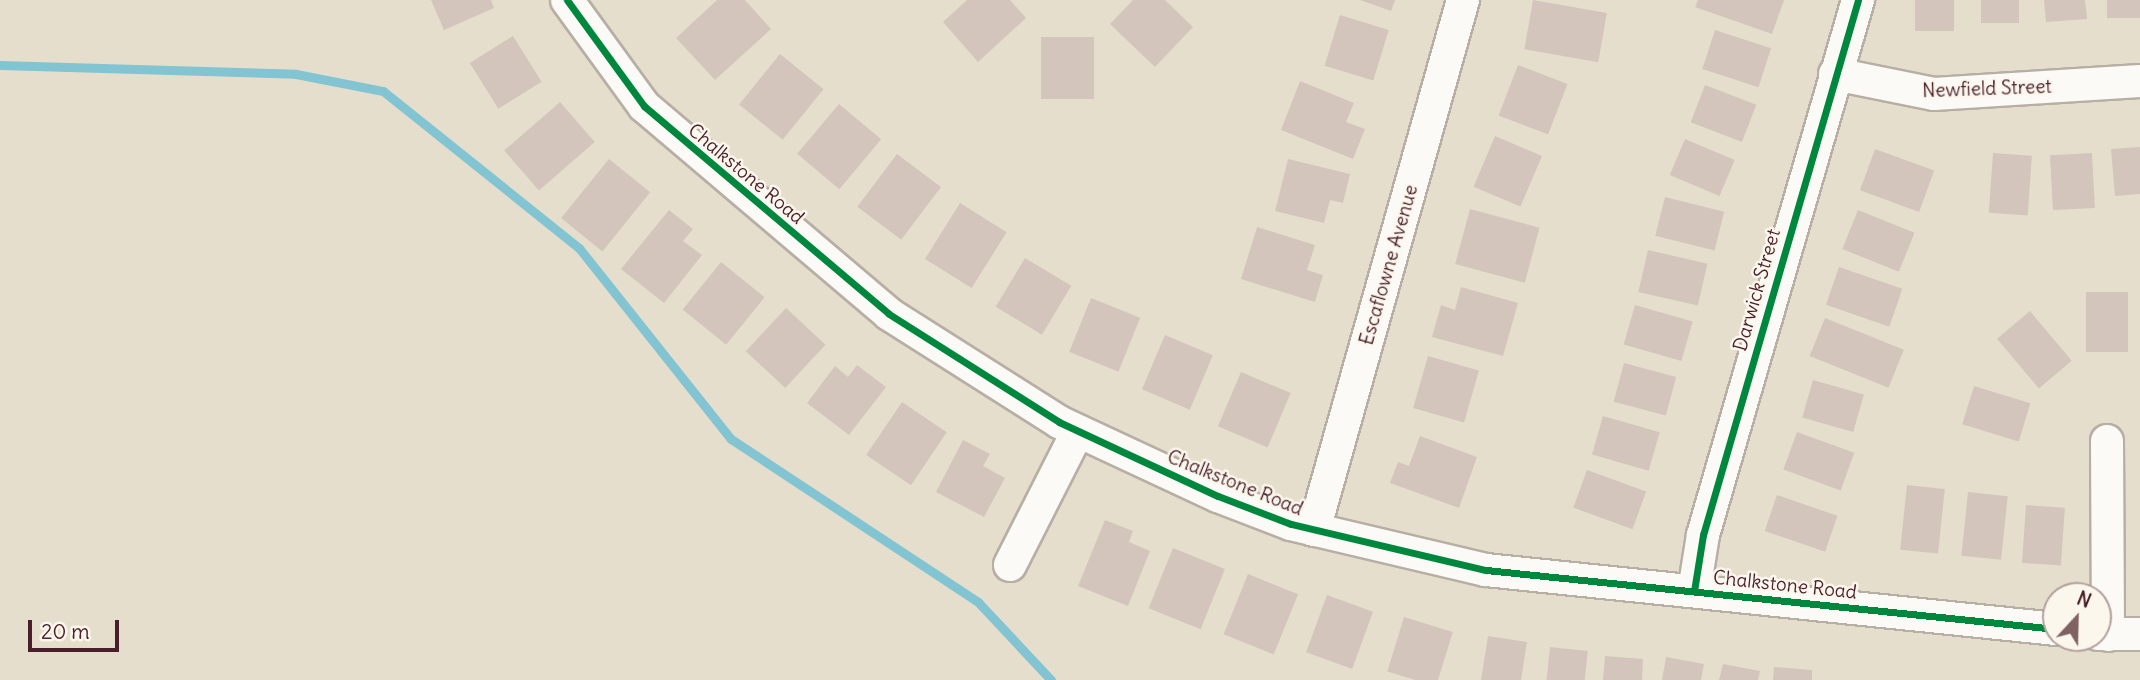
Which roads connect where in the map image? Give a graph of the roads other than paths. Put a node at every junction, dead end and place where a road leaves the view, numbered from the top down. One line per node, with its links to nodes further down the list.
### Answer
1 (567, 0): 6 (street, Chalkstone Road)
2 (1463, 0): 8 (street, Escaflowne Avenue)
3 (1858, 0): 4 (street, Darwick Street)
4 (1835, 74): 5 (street, Newfield Street); 11 (street, Darwick Street)
5 (2140, 81)
6 (1079, 431): 8 (street, Chalkstone Road); 9 (street)
7 (2107, 441): 10 (street)
8 (1314, 530): 11 (street, Chalkstone Road)
9 (1010, 565)
10 (2104, 582)
11 (1694, 591): 12 (street, Chalkstone Road)
12 (2042, 628)
13 (2112, 634): 14 (street)
14 (2140, 634)

